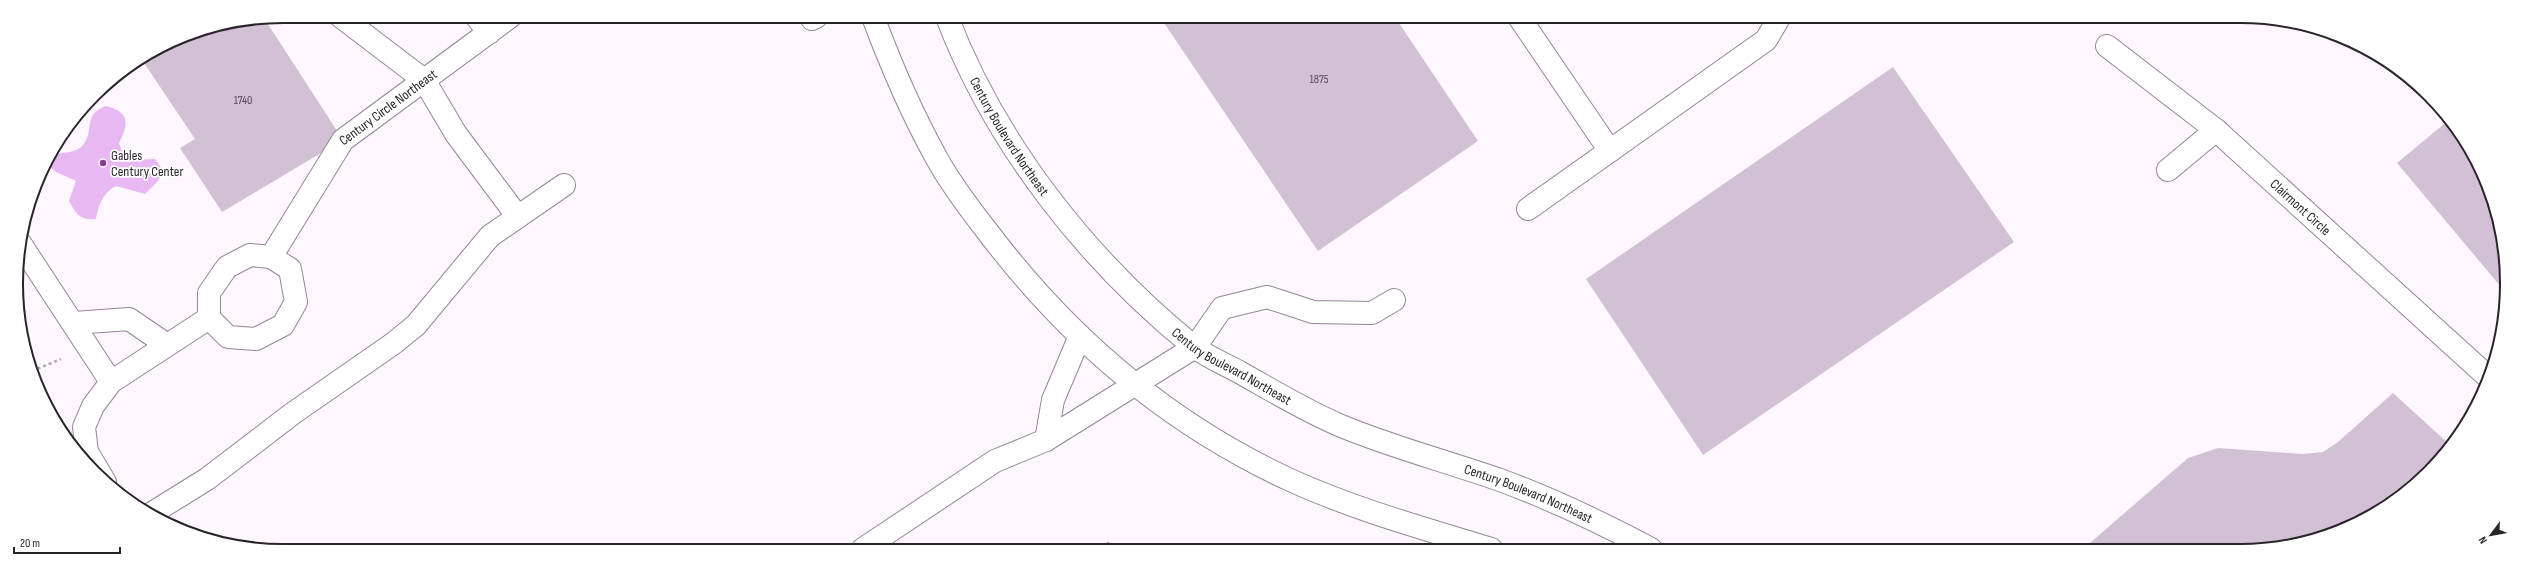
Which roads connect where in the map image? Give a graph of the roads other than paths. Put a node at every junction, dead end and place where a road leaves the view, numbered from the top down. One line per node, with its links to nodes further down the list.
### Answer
1 (349, 23): 8 (street)
2 (875, 23): 20 (street)
3 (950, 23): 22 (street, Century Boulevard Northeast)
4 (1523, 23): 10 (street)
5 (1776, 23): 10 (street)
6 (482, 24): 8 (street, Century Circle Northeast)
7 (2107, 46): 9 (street, Clairmont Circle)
8 (424, 80): 14 (street); 16 (street, Century Circle Northeast)
9 (2216, 130): 11 (street); 23 (street, Clairmont Circle)
10 (1610, 151): 13 (street)
11 (2168, 170)
12 (564, 185): 14 (street)
13 (1528, 209)
14 (518, 217): 28 (street)
15 (25, 250): 19 (street)
16 (271, 257): 18 (street); 18 (street)
17 (1394, 300): 22 (street)
18 (209, 318): 21 (street)
19 (74, 323): 21 (street); 24 (street)
20 (1080, 336): 25 (street); 26 (street)
21 (167, 345): 24 (street)
22 (1195, 347): 25 (street); 31 (street, Century Boulevard Northeast)
23 (2484, 373)
24 (111, 382): 27 (street)
25 (1134, 386): 26 (street); 30 (street)
26 (1046, 440): 29 (street)
27 (91, 458)
28 (156, 511)
29 (870, 544)
30 (1475, 544)
31 (1641, 544)

